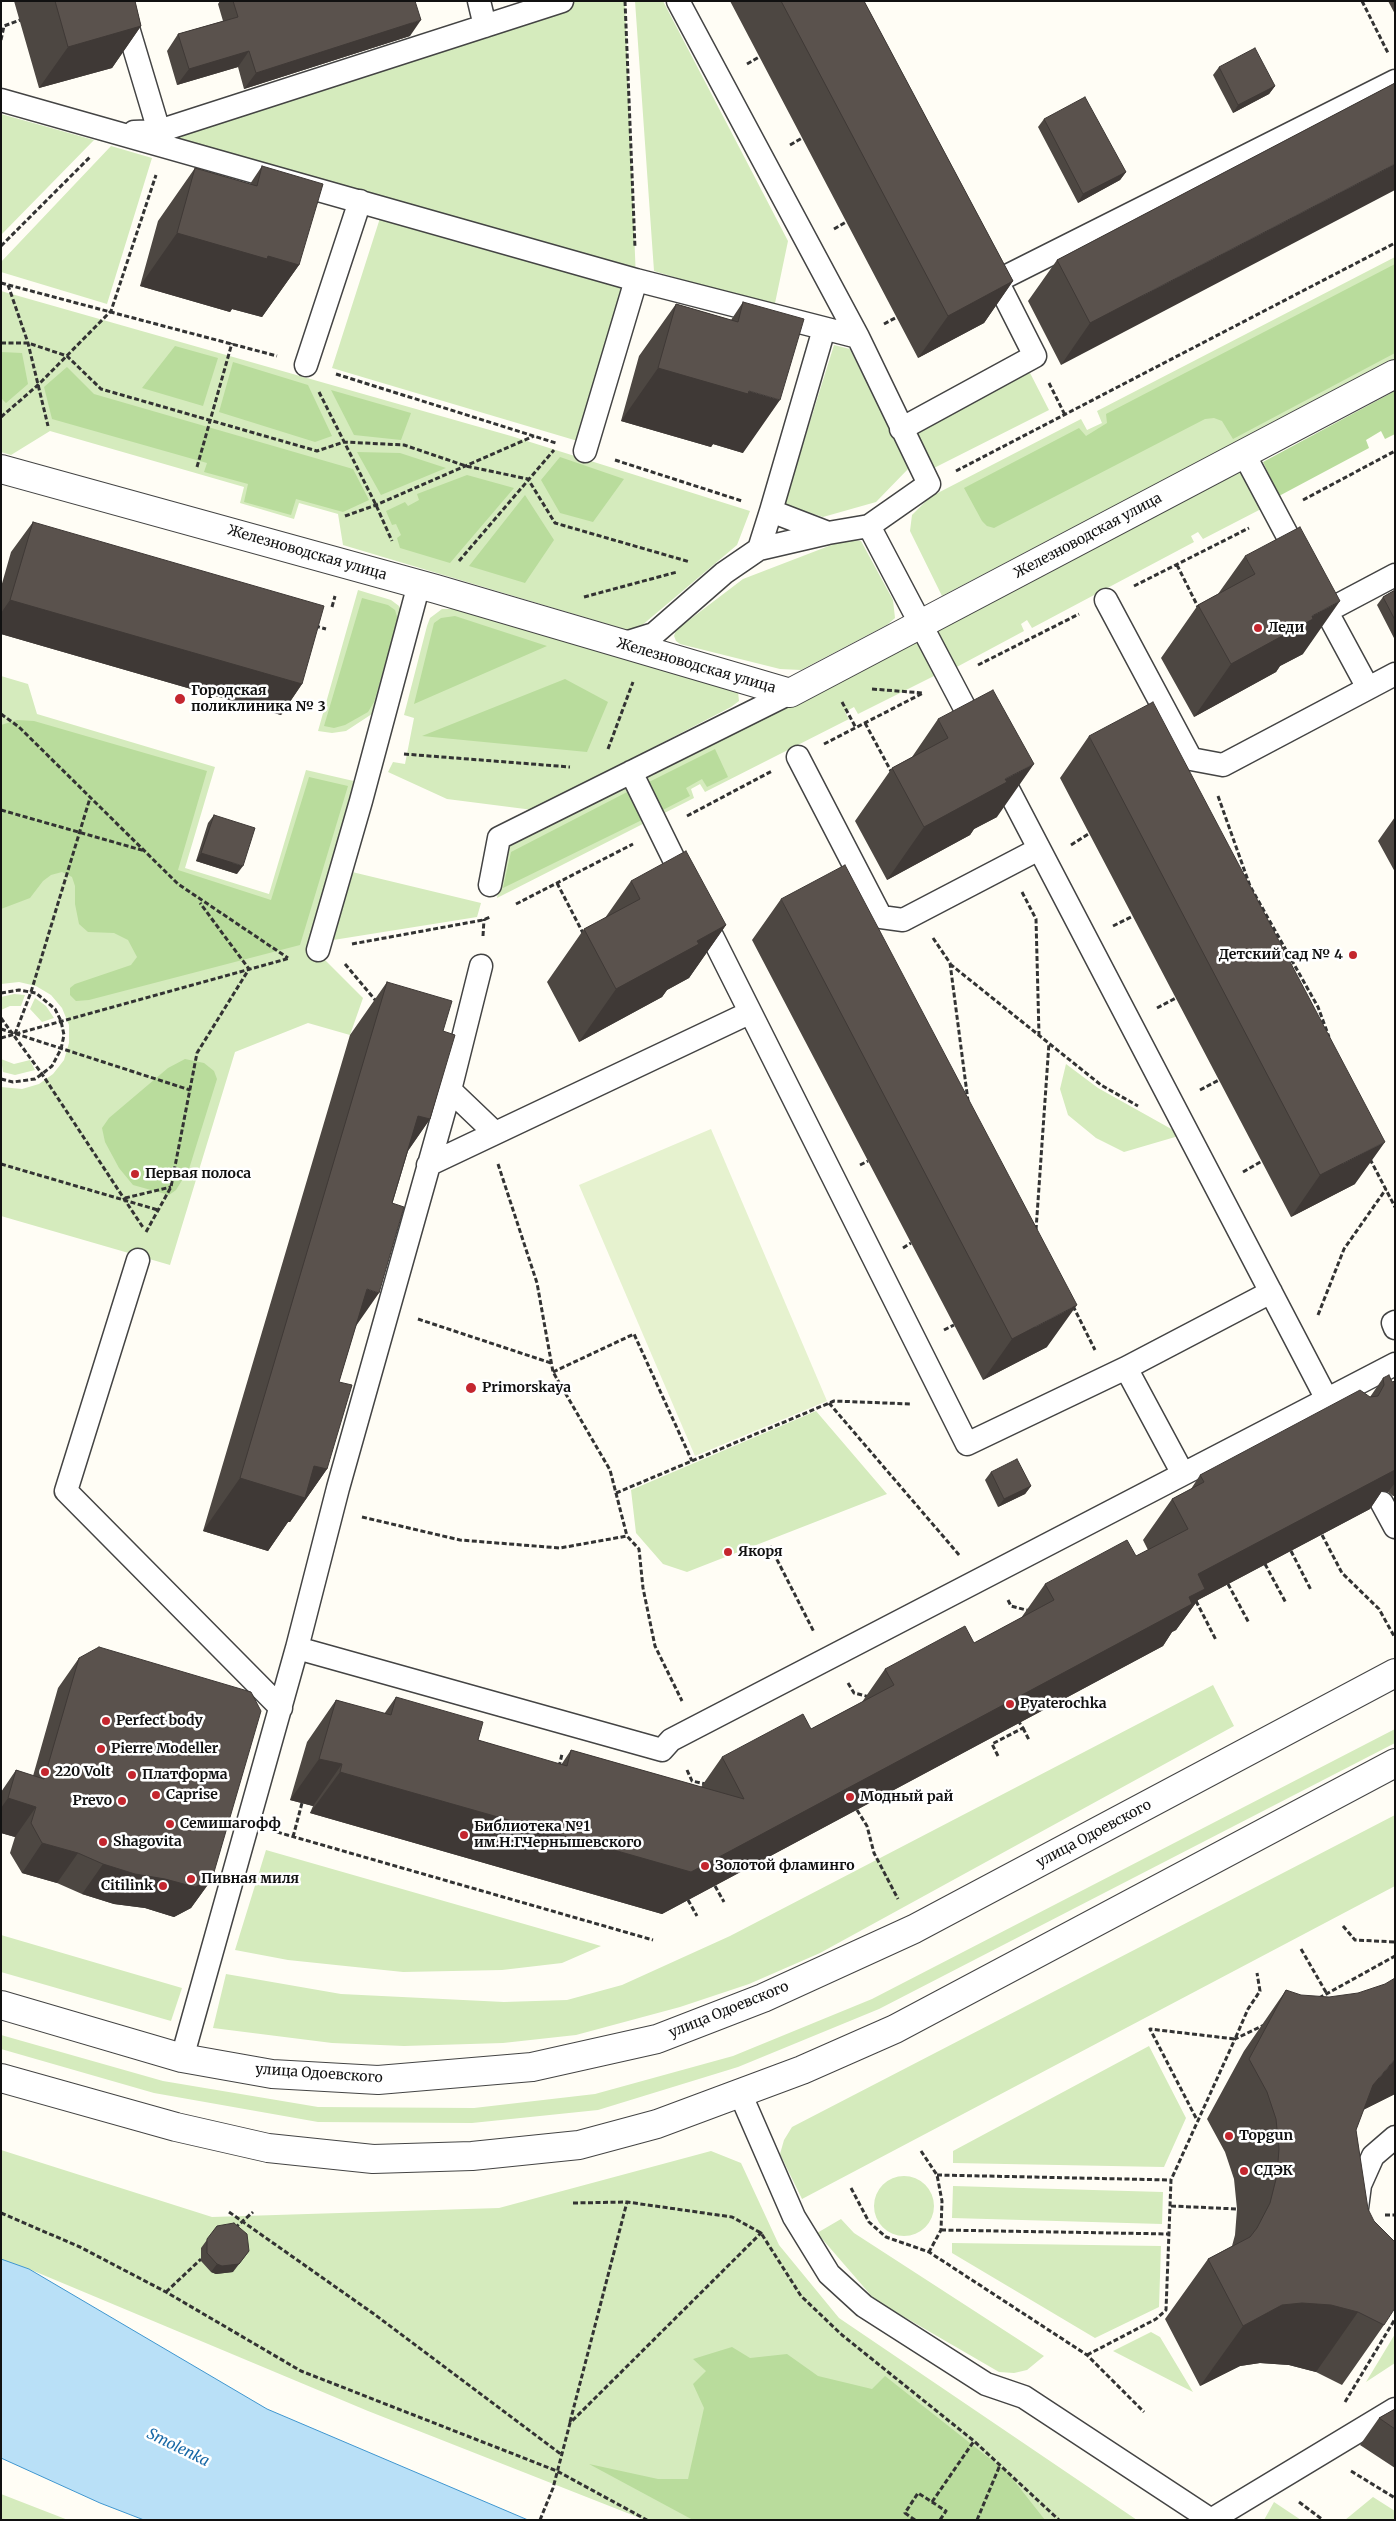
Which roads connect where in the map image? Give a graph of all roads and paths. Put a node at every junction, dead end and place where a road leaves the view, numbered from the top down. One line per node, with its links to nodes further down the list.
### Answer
1 (120, 1): 14 (lane)
2 (479, 1): 8 (lane)
3 (562, 1): 8 (lane)
4 (625, 1): 18 (path)
5 (678, 1): 23 (lane)
6 (1362, 1): 10 (path)
7 (20, 20): 9 (path)
8 (486, 26): 14 (lane)
9 (1, 40)
10 (1391, 58)
11 (1395, 81): 34 (lane)
12 (1, 100): 13 (lane)
13 (115, 133): 14 (lane); 17 (path)
14 (162, 138): 15 (lane); 21 (path)
15 (360, 201): 18 (lane); 28 (lane)
16 (1395, 243): 44 (path)
17 (1, 246)
18 (636, 280): 22 (lane); 37 (lane)
19 (1, 283): 20 (path)
20 (8, 285): 21 (path); 25 (path)
21 (111, 311): 26 (path); 27 (path)
22 (824, 329): 23 (lane); 46 (lane)
23 (858, 337): 34 (lane)
24 (1, 343): 25 (path)
25 (28, 343): 27 (path); 30 (path)
26 (232, 343): 28 (path); 32 (path)
27 (67, 356): 30 (path); 32 (path)
28 (306, 365): 35 (path); 36 (path)
29 (1395, 374): 39 (street, Железноводская улица)
30 (38, 385): 31 (path); 33 (path)
31 (1, 417)
32 (210, 419): 36 (path); 41 (path)
33 (48, 426)
34 (901, 429): 44 (lane)
35 (535, 436): 40 (path); 43 (path)
36 (344, 442): 40 (path); 45 (path)
37 (585, 451): 46 (path)
38 (1395, 451): 47 (path)
39 (1244, 454): 47 (lane); 62 (street, Железноводская улица)
40 (466, 466): 43 (path); 45 (path)
41 (197, 467)
42 (1, 469): 56 (street, Железноводская улица)
43 (528, 479): 52 (path); 56 (path)
44 (929, 484): 49 (lane)
45 (376, 505): 48 (path)
46 (771, 512): 50 (lane); 51 (lane)
47 (1276, 514): 53 (path); 59 (lane)
48 (345, 516)
49 (869, 526): 50 (lane); 62 (lane)
50 (828, 533): 51 (lane)
51 (759, 549): 54 (lane)
52 (700, 565): 54 (path); 57 (path)
53 (1177, 565): 58 (path); 60 (path)
54 (724, 573): 64 (lane)
55 (1395, 575): 59 (lane)
56 (428, 587): 64 (street, Железноводская улица); 77 (lane)
57 (580, 598)
58 (1106, 600): 66 (path); 79 (lane)
59 (1327, 611): 68 (lane)
60 (1201, 613)
61 (307, 624): 63 (path)
62 (922, 624): 66 (lane); 69 (street, Железноводская улица)
63 (326, 630)
64 (633, 648): 69 (street, Железноводская улица); 81 (path)
65 (1395, 674): 68 (lane)
66 (950, 680): 70 (path); 87 (lane)
67 (868, 688): 70 (path)
68 (1368, 688): 79 (lane)
69 (790, 693): 80 (lane)
70 (923, 693): 75 (path)
71 (851, 697): 72 (path)
72 (842, 701): 73 (path); 76 (path)
73 (834, 705)
74 (1, 714): 83 (path)
75 (866, 723): 76 (path); 82 (path)
76 (856, 728): 78 (path)
77 (374, 752): 81 (path); 98 (lane)
78 (798, 757): 85 (path); 94 (lane)
79 (1206, 762): 113 (path)
80 (631, 772): 81 (lane); 85 (lane)
81 (604, 776): 91 (lane)
82 (895, 778)
83 (90, 798): 86 (path); 88 (path)
84 (1, 810): 86 (path)
85 (660, 830): 90 (path); 106 (lane)
86 (80, 833): 88 (path); 103 (path)
87 (1039, 849): 89 (lane); 134 (lane)
88 (145, 851): 92 (path)
89 (1008, 865): 94 (lane); 111 (path)
90 (557, 883): 93 (path); 97 (path)
91 (490, 885): 96 (path)
92 (198, 900): 99 (path); 102 (path)
93 (508, 908)
94 (915, 913): 100 (path)
95 (492, 916): 96 (path)
96 (483, 920): 98 (path); 101 (path)
97 (587, 941)
98 (325, 949): 99 (path); 105 (path)
99 (288, 958): 102 (path)
100 (950, 963): 111 (path); 120 (path)
101 (481, 966): 119 (lane)
102 (249, 969): 108 (path); 118 (path)
103 (31, 992): 104 (path); 108 (path); 110 (path)
104 (1, 993)
105 (380, 1006)
106 (749, 1012): 122 (lane); 146 (lane)
107 (1, 1018): 110 (path)
108 (61, 1021): 110 (path); 115 (path)
109 (1, 1030): 110 (path)
110 (15, 1034): 112 (path); 115 (path); 116 (path)
111 (1039, 1035): 114 (path)
112 (1, 1038)
113 (1331, 1042)
114 (1049, 1043): 121 (path); 131 (path)
115 (61, 1049): 116 (path); 118 (path)
116 (42, 1074): 117 (path); 128 (path)
117 (1, 1079)
118 (190, 1090): 126 (path)
119 (450, 1090): 122 (lane); 125 (lane)
120 (968, 1102)
121 (1144, 1109)
122 (488, 1136): 125 (lane); 140 (path)
123 (1368, 1155): 127 (path)
124 (1, 1164): 128 (path)
125 (428, 1164): 136 (lane)
126 (171, 1187): 128 (path); 130 (path)
127 (1386, 1189): 129 (path); 139 (path)
128 (124, 1198): 130 (path); 132 (path)
129 (1395, 1207)
130 (158, 1210): 132 (path)
131 (1031, 1224)
132 (146, 1232): 133 (path)
133 (138, 1260): 174 (lane)
134 (1271, 1292): 139 (lane); 143 (lane)
135 (1070, 1300): 143 (path)
136 (387, 1308): 140 (path); 152 (lane)
137 (1395, 1322): 138 (lane)
138 (1395, 1328)
139 (1303, 1354): 144 (lane)
140 (552, 1363): 142 (path)
141 (1395, 1364): 144 (lane)
142 (553, 1372): 148 (path); 150 (path)
143 (1117, 1372): 146 (lane); 149 (lane)
144 (1327, 1399): 147 (lane); 149 (lane)
145 (829, 1403): 146 (path); 148 (path); 159 (path)
146 (947, 1405)
147 (1342, 1426)
148 (692, 1461): 150 (path)
149 (1183, 1474): 159 (lane)
150 (616, 1493): 155 (path)
151 (1382, 1502): 153 (lane)
152 (332, 1509): 155 (path); 169 (lane)
153 (1395, 1527)
154 (1322, 1535): 167 (path)
155 (627, 1536): 177 (path)
156 (770, 1546): 170 (path)
157 (1291, 1551): 161 (path)
158 (1265, 1564): 163 (path)
159 (980, 1580): 170 (lane)
160 (1228, 1584): 166 (path)
161 (1311, 1590)
162 (1196, 1601): 168 (path)
163 (1286, 1603)
164 (1011, 1606): 165 (path)
165 (1038, 1614)
166 (1248, 1623)
167 (1394, 1636)
168 (1216, 1640)
169 (297, 1648): 174 (lane); 177 (lane)
170 (828, 1660): 177 (lane)
171 (1395, 1673): 192 (street, улица Одоевского)
172 (854, 1693): 173 (path)
173 (878, 1699)
174 (281, 1708): 185 (lane)
175 (1020, 1722): 176 (path)
176 (1023, 1728): 178 (path); 179 (path)
177 (695, 1729)
178 (1029, 1740)
179 (998, 1756)
180 (1395, 1763): 205 (street)
181 (692, 1780): 182 (path)
182 (708, 1785)
183 (302, 1803): 186 (path)
184 (857, 1810): 192 (path)
185 (248, 1824): 186 (path); 203 (lane)
186 (293, 1837): 193 (path)
187 (714, 1886): 189 (path)
188 (688, 1900): 190 (path)
189 (724, 1902)
190 (697, 1916)
191 (1343, 1926): 194 (path)
192 (914, 1930): 203 (street, улица Одоевского)
193 (654, 1940)
194 (1395, 1942)
195 (1301, 1949): 198 (path)
196 (1395, 1956): 198 (path)
197 (1257, 1973): 202 (path)
198 (1327, 1994): 199 (path)
199 (1310, 2002)
200 (1, 2005): 203 (street, улица Одоевского)
201 (1268, 2023): 202 (path)
202 (1235, 2039): 206 (path); 206 (path)
203 (182, 2058)
204 (1, 2078): 205 (street)
205 (740, 2093): 219 (lane)
206 (1197, 2118): 210 (path)
207 (1395, 2137): 222 (lane)
208 (921, 2151): 209 (path)
209 (937, 2175): 210 (path); 221 (path)
210 (1171, 2180): 214 (path)
211 (852, 2188): 226 (path)
212 (573, 2202): 213 (path)
213 (627, 2202): 224 (path); 234 (path)
214 (1171, 2206): 215 (path); 225 (path)
215 (1237, 2209)
216 (228, 2212): 220 (path)
217 (253, 2212): 220 (path)
218 (1, 2213): 228 (path)
219 (794, 2217): 224 (path); 248 (lane)
220 (242, 2222): 223 (path); 237 (path)
221 (941, 2230): 225 (path); 226 (path)
222 (1360, 2232)
223 (230, 2233)
224 (761, 2233): 234 (path); 235 (path)
225 (1170, 2234): 230 (path)
226 (929, 2252): 230 (path)
227 (201, 2259): 228 (path)
228 (166, 2292): 239 (path)
229 (1395, 2319): 231 (path)
230 (1087, 2354): 233 (path)
231 (1345, 2403)
232 (1395, 2409): 236 (lane)
233 (1144, 2412)
234 (570, 2423): 237 (path)
235 (974, 2441): 238 (path); 241 (path)
236 (1320, 2453): 240 (path); 248 (lane)
237 (562, 2455): 239 (path)
238 (1000, 2465): 246 (path); 247 (path)
239 (557, 2471): 242 (path); 243 (path)
240 (1395, 2498)
241 (932, 2502): 244 (path); 245 (path)
242 (540, 2520)
243 (647, 2520)
244 (915, 2520)
245 (940, 2520)
246 (977, 2520)
247 (1059, 2520)
248 (1211, 2520)

